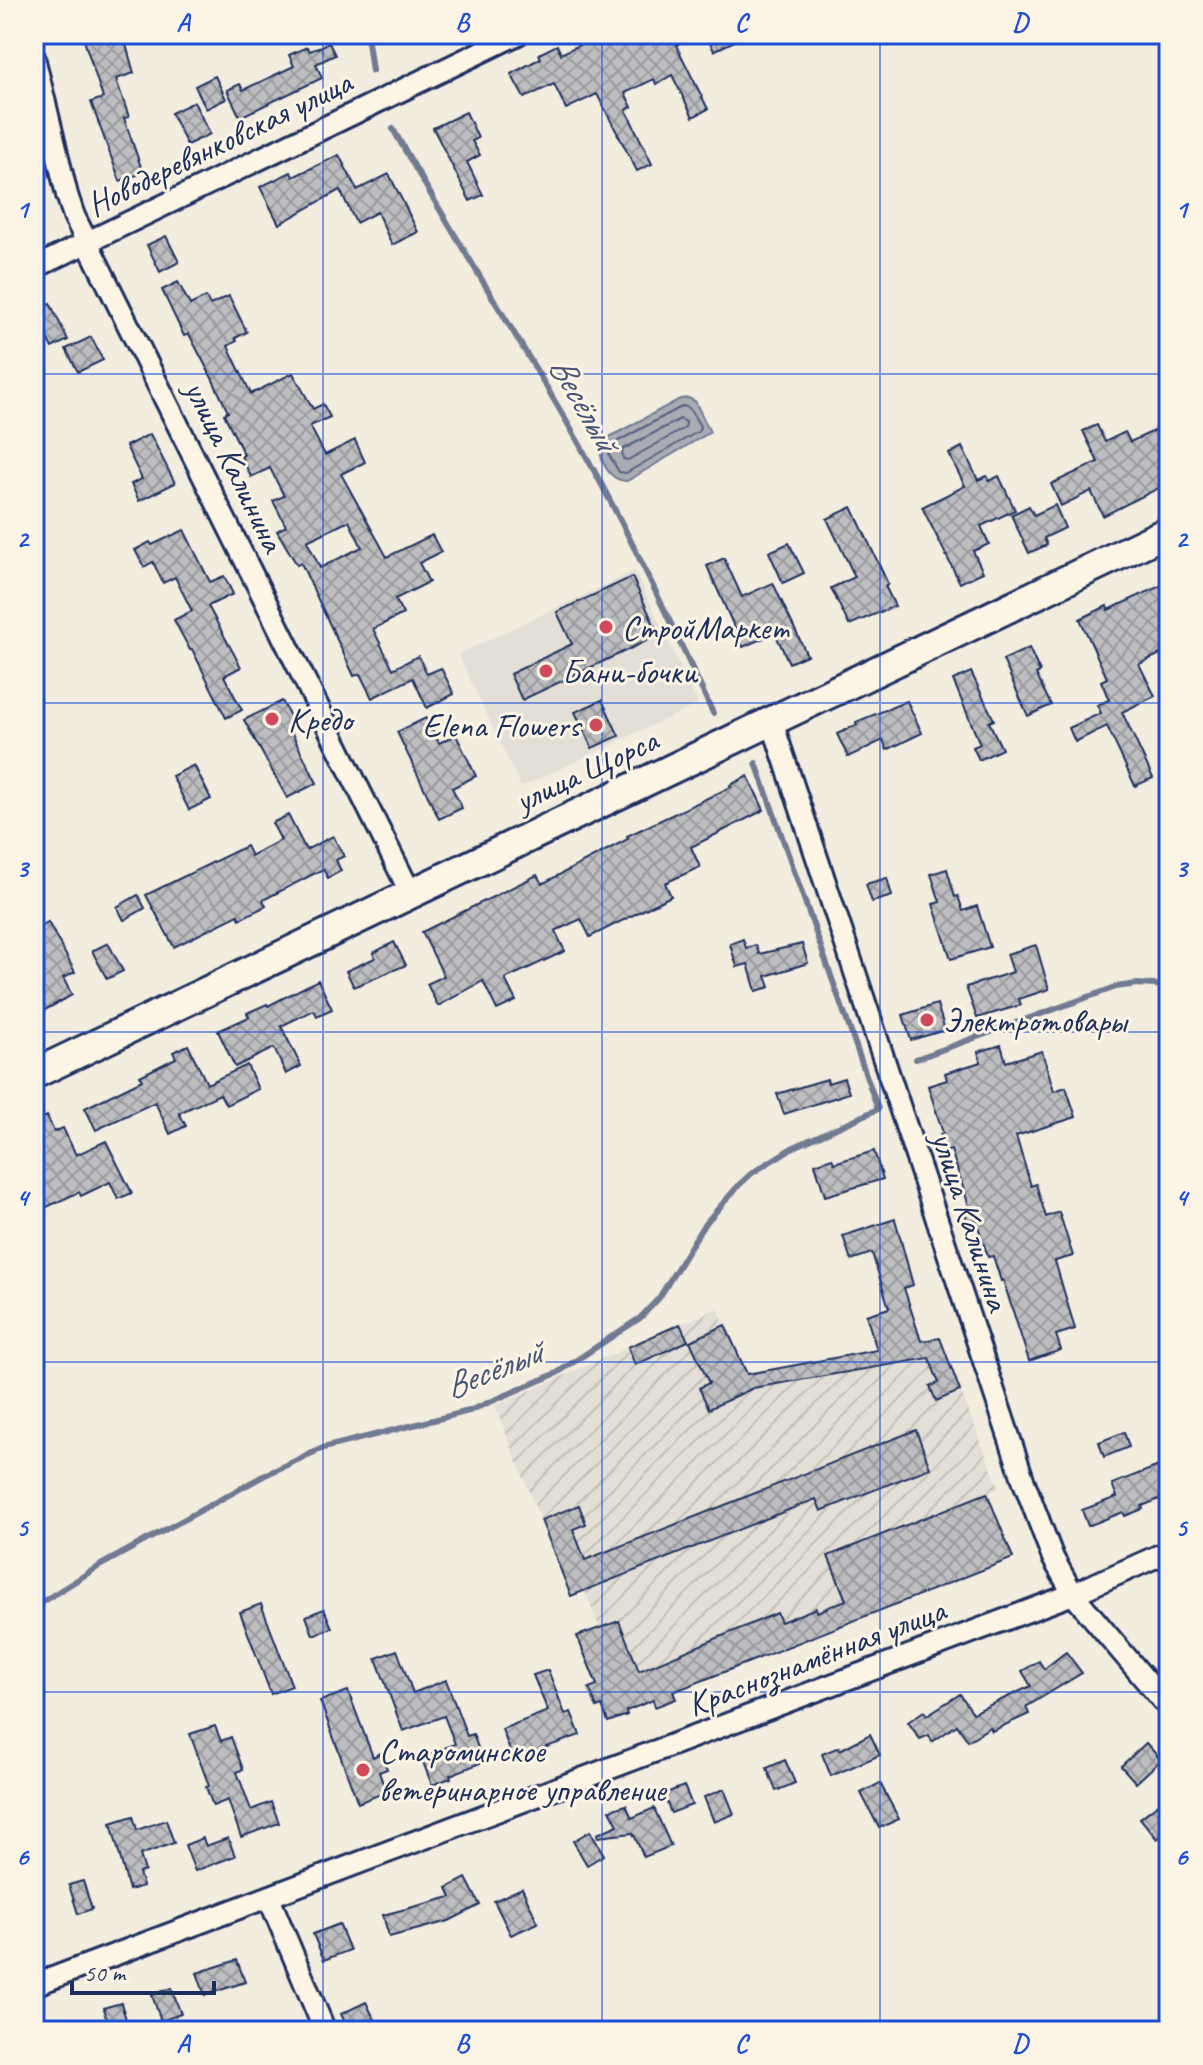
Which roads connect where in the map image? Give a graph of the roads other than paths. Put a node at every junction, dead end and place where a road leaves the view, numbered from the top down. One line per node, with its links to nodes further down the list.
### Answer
1 (518, 34): 3 (street, Новодеревянковская улица)
2 (34, 57): 3 (street, улица Калинина)
3 (89, 242): 4 (street, Новодеревянковская улица); 7 (street, улица Калинина)
4 (34, 268)
5 (1169, 531): 6 (main road, улица Щорса)
6 (772, 722): 7 (main road, улица Щорса); 10 (street, улица Калинина)
7 (410, 892): 8 (main road, улица Щорса)
8 (34, 1074)
9 (1169, 1551): 10 (street, Краснознамённая улица)
10 (1073, 1594): 11 (street, улица Калинина); 12 (street, Краснознамённая улица)
11 (1169, 1708)
12 (269, 1898): 13 (street, Краснознамённая улица); 14 (street)
13 (34, 1985)
14 (325, 2031)

